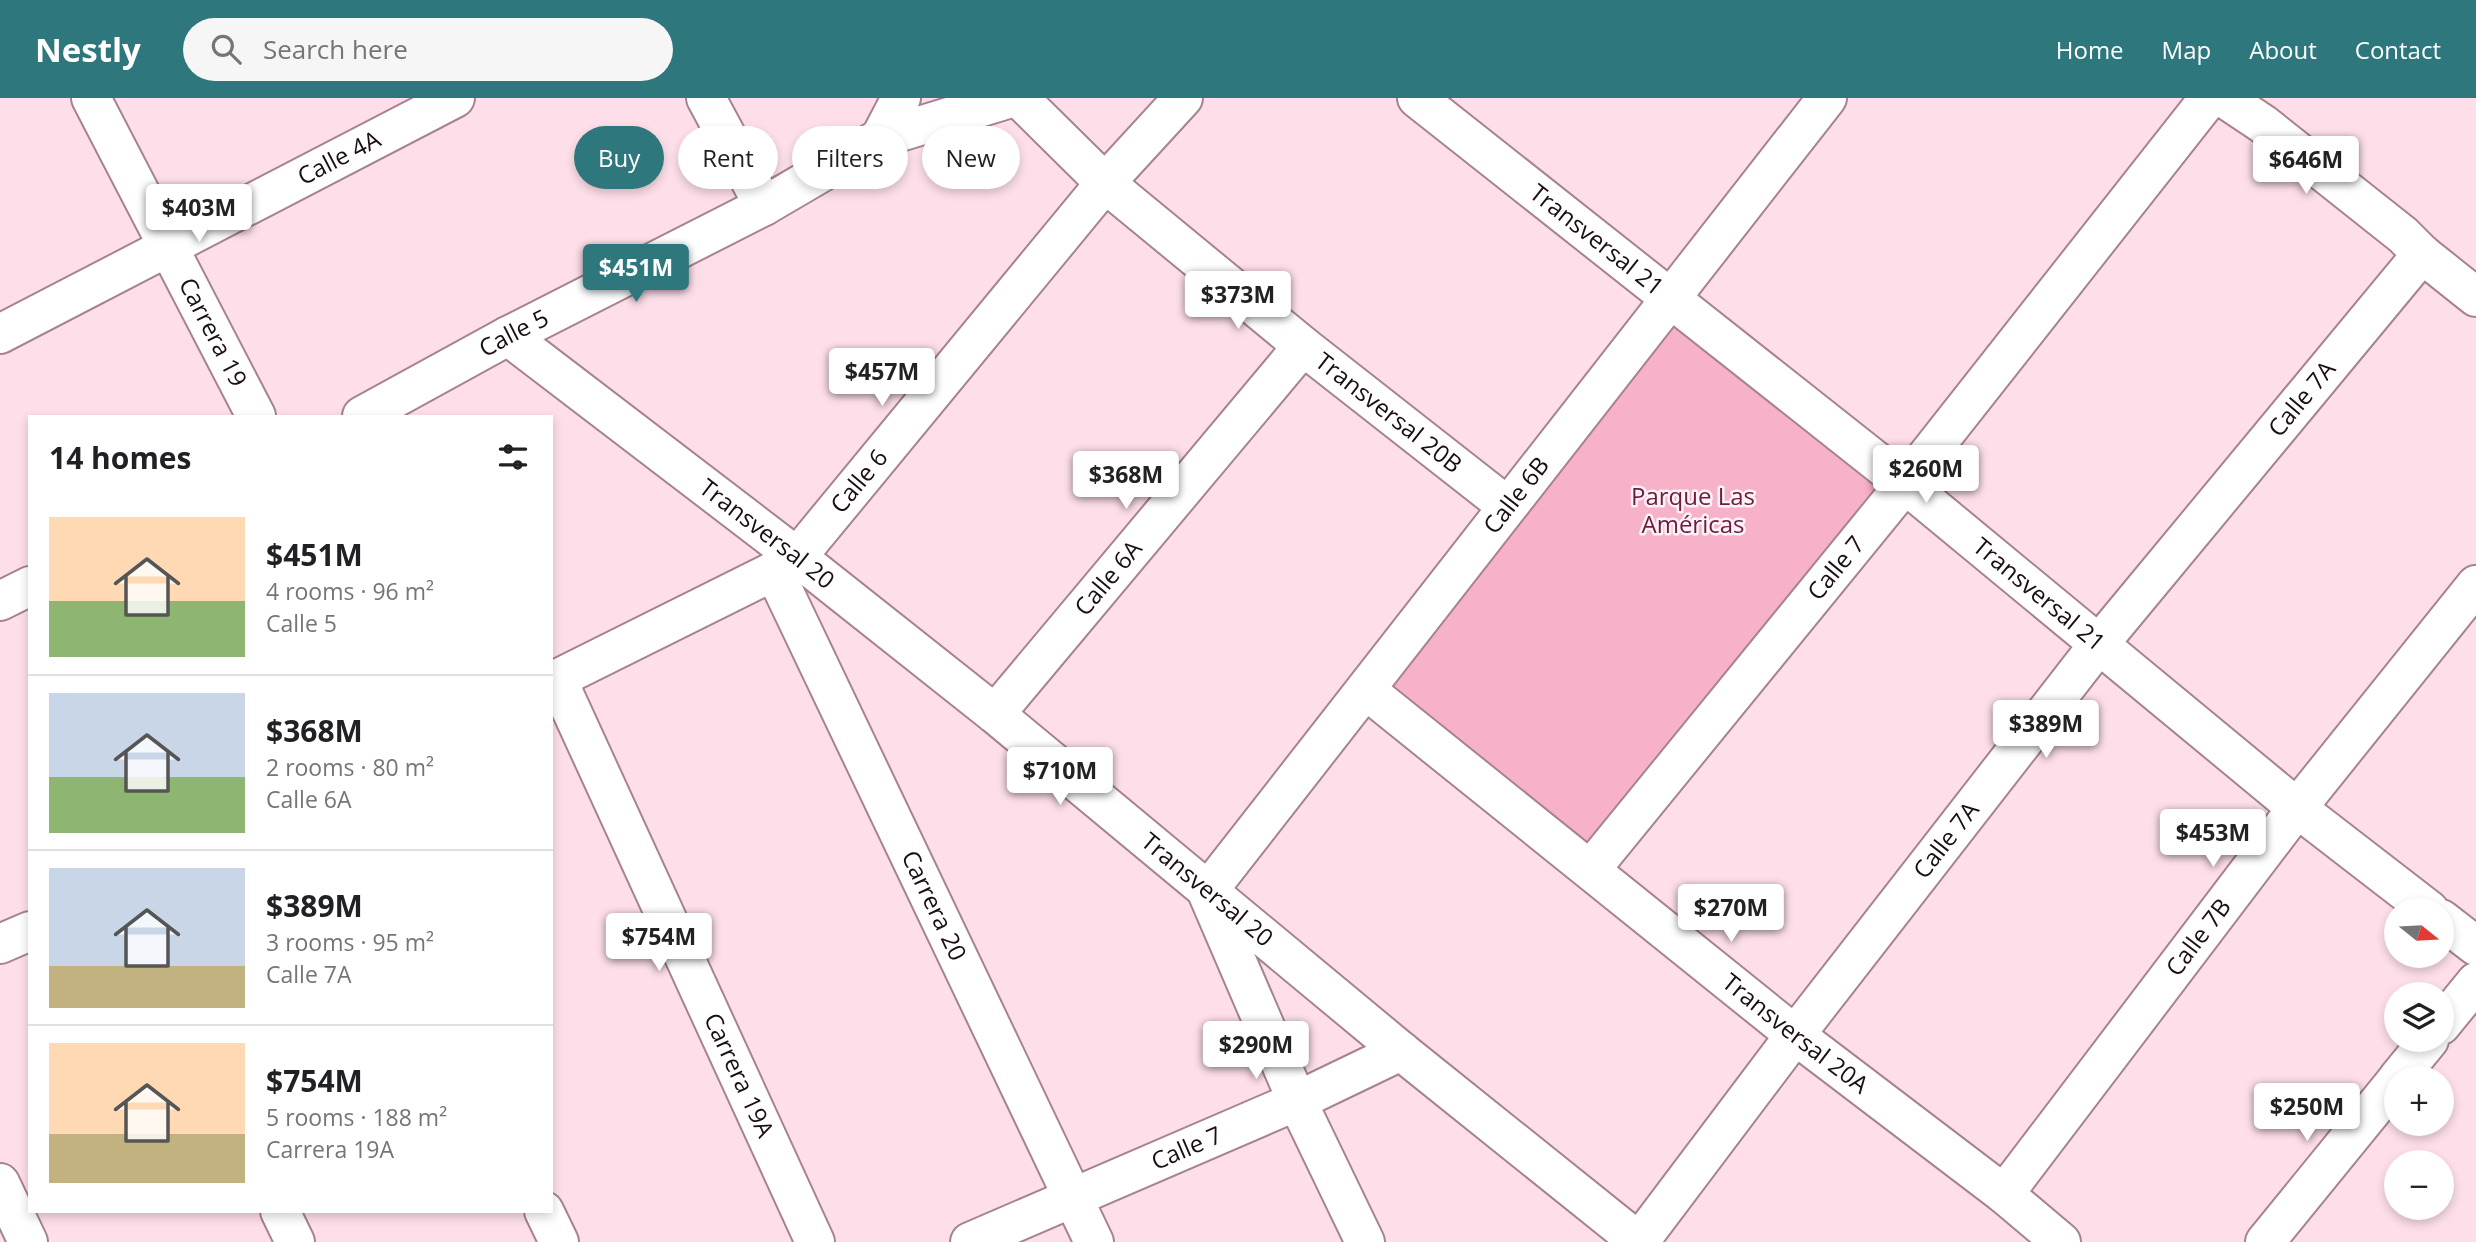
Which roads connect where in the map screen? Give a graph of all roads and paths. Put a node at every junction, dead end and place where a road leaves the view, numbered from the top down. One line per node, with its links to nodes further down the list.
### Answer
1 (91, 98): 17 (street, Carrera 19)
2 (706, 98): 16 (street)
3 (901, 98): 12 (street)
4 (1011, 98): 13 (street, Calle 5)
5 (1019, 98): 14 (street, Transversal 20B)
6 (1183, 98): 14 (street, Calle 6)
7 (1417, 98): 20 (street, Transversal 21)
8 (2209, 98): 26 (street, Calle 7)
9 (2224, 98): 18 (street)
10 (452, 99): 17 (street, Calle 4A)
11 (1825, 99): 20 (street, Calle 6B)
12 (886, 126)
13 (908, 129)
14 (1105, 183): 23 (street, Transversal 20B); 28 (street, Calle 6)
15 (793, 189): 16 (street, Calle 5)
16 (764, 206): 22 (street, Calle 5)
17 (167, 247): 21 (street, Calle 4A); 24 (street, Carrera 19)
18 (2422, 254): 19 (street); 32 (street, Calle 7A)
19 (2476, 297)
20 (1671, 300): 26 (street, Transversal 21); 27 (street, Calle 6B)
21 (0, 334)
22 (508, 337): 25 (street, Calle 5); 28 (street, Transversal 20)
23 (1303, 346): 27 (street, Transversal 20B); 35 (street, Calle 6A)
24 (255, 415)
25 (364, 415)
26 (1905, 484): 32 (street, Transversal 21); 37 (street, Calle 7)
27 (1507, 506): 34 (street, Calle 6B)
28 (785, 564): 33 (street, Calle 6); 35 (street, Transversal 20); 54 (street, Carrera 20)
29 (2476, 585): 36 (street, Calle 7B)
30 (28, 587): 31 (street)
31 (0, 601)
32 (2099, 644): 36 (street, Transversal 21); 46 (street, Calle 7A)
33 (554, 681): 60 (street, Carrera 19A)
34 (1366, 690): 37 (street, Transversal 20A); 38 (street, Calle 6B)
35 (995, 713): 38 (street, Transversal 20)
36 (2297, 808): 39 (street, Transversal 21); 53 (street, Calle 7B)
37 (1591, 869): 46 (street, Transversal 20A)
38 (1207, 892): 47 (street, Transversal 20); 51 (street)
39 (2413, 898)
40 (2454, 929): 43 (street)
41 (28, 932): 42 (street)
42 (0, 944)
43 (2476, 946)
44 (2476, 982): 45 (street)
45 (2454, 1009)
46 (1795, 1035): 53 (street, Transversal 20A); 64 (street, Calle 7A)
47 (1401, 1051): 51 (street, Calle 7); 64 (street, Transversal 20)
48 (2419, 1052): 49 (street)
49 (2408, 1066)
50 (2384, 1095): 66 (street)
51 (1297, 1101): 54 (street, Calle 7); 63 (street)
52 (0, 1183): 57 (street)
53 (2004, 1194): 65 (street, Transversal 20A)
54 (1073, 1198): 61 (street, Calle 7); 62 (street, Carrera 20)
55 (281, 1213): 58 (street)
56 (545, 1213): 59 (street)
57 (28, 1242)
58 (295, 1242)
59 (559, 1242)
60 (815, 1242)
61 (970, 1242)
62 (1094, 1242)
63 (1364, 1242)
64 (1639, 1242)
65 (2061, 1242)
66 (2265, 1242)

